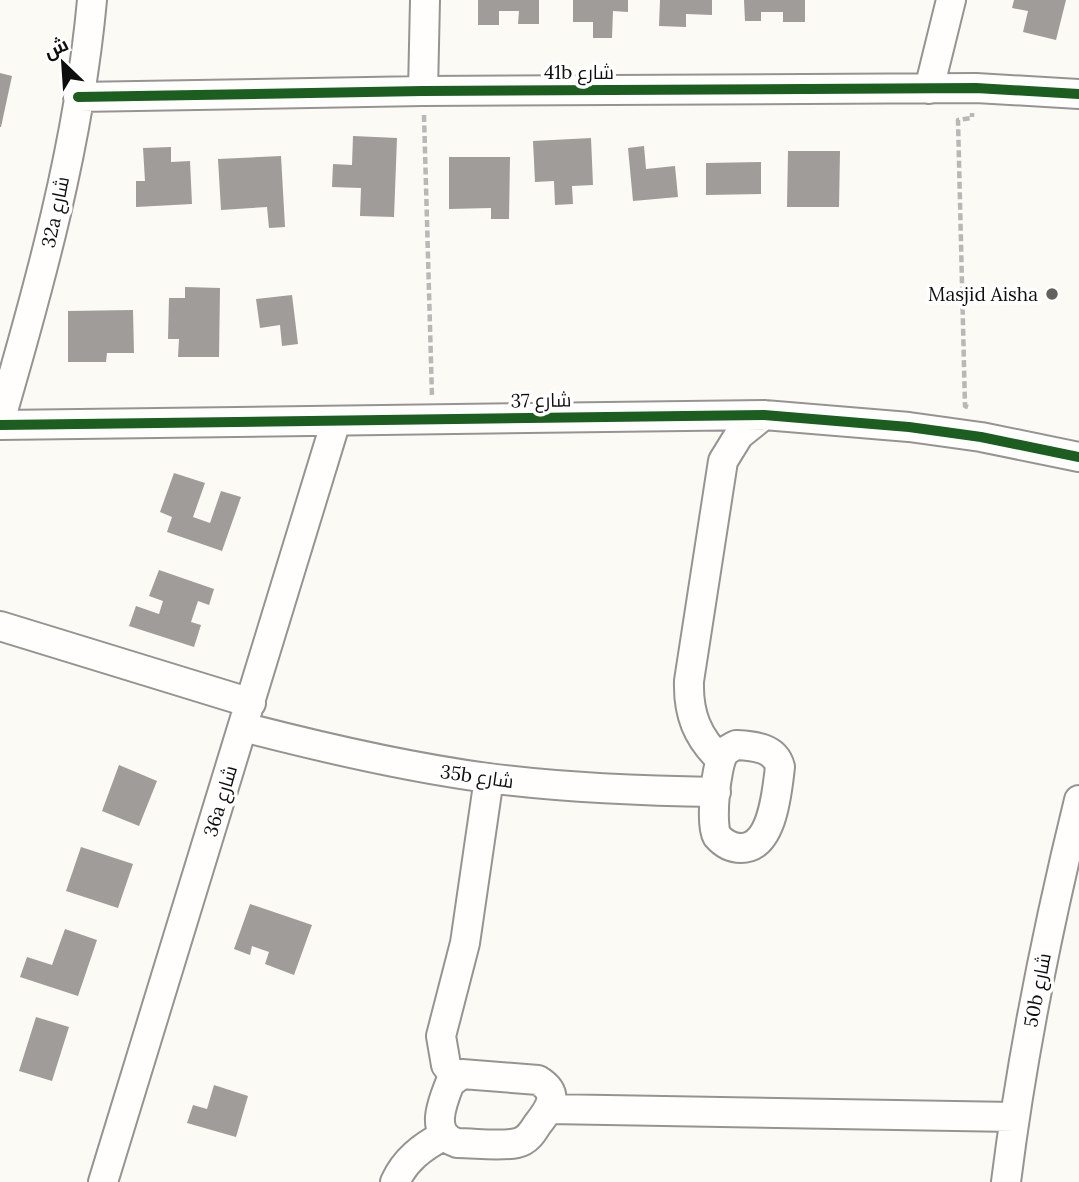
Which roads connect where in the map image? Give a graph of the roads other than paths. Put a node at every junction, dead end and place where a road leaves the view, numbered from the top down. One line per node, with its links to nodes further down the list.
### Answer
1 (92, 0): 7 (street, 32a شارع)
2 (425, 0): 5 (street)
3 (951, 0): 4 (street)
4 (929, 89): 5 (street, 41b شارع); 6 (street, 41b شارع)
5 (423, 90): 7 (street, 41b شارع)
6 (1079, 94)
7 (78, 97): 10 (street, 32a شارع)
8 (764, 415): 9 (street, شارع 37); 11 (street, شارع 37); 14 (street)
9 (336, 421): 10 (street, شارع 37); 13 (street, 36a شارع)
10 (0, 423)
11 (1079, 457)
12 (0, 626): 13 (street, 35b شارع)
13 (247, 715): 15 (street, 35b شارع); 23 (street, 36a شارع)
14 (721, 760): 16 (street); 16 (street)
15 (489, 778): 16 (street, 35b شارع); 19 (street)
16 (716, 792)
17 (1079, 800): 18 (street, 50b شارع)
18 (1067, 903): 21 (street, 50b شارع)
19 (455, 1077): 20 (street); 22 (street)
20 (549, 1109): 21 (street); 22 (street)
21 (1014, 1117): 25 (street, 50b شارع)
22 (443, 1136): 24 (street)
23 (103, 1182)
24 (394, 1182)
25 (1006, 1182)

